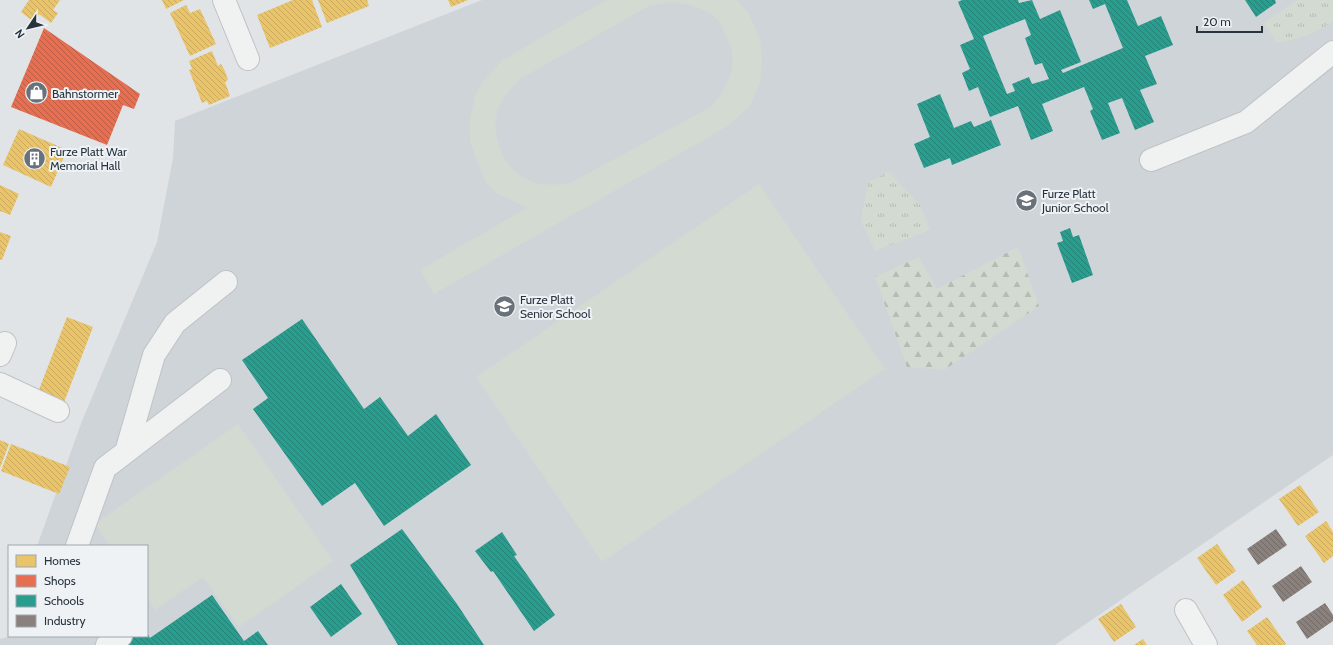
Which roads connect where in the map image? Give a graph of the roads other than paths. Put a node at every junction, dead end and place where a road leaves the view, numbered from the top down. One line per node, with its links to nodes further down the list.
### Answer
1 (224, 0): 3 (street)
2 (1333, 52): 4 (street)
3 (248, 59)
4 (1150, 160)
5 (226, 282): 9 (street)
6 (220, 380): 9 (street)
7 (0, 384): 8 (street)
8 (58, 411)
9 (126, 452): 10 (street)
10 (77, 545)
11 (1186, 610): 14 (street)
12 (118, 637): 13 (street)
13 (106, 645)
14 (1206, 645)

